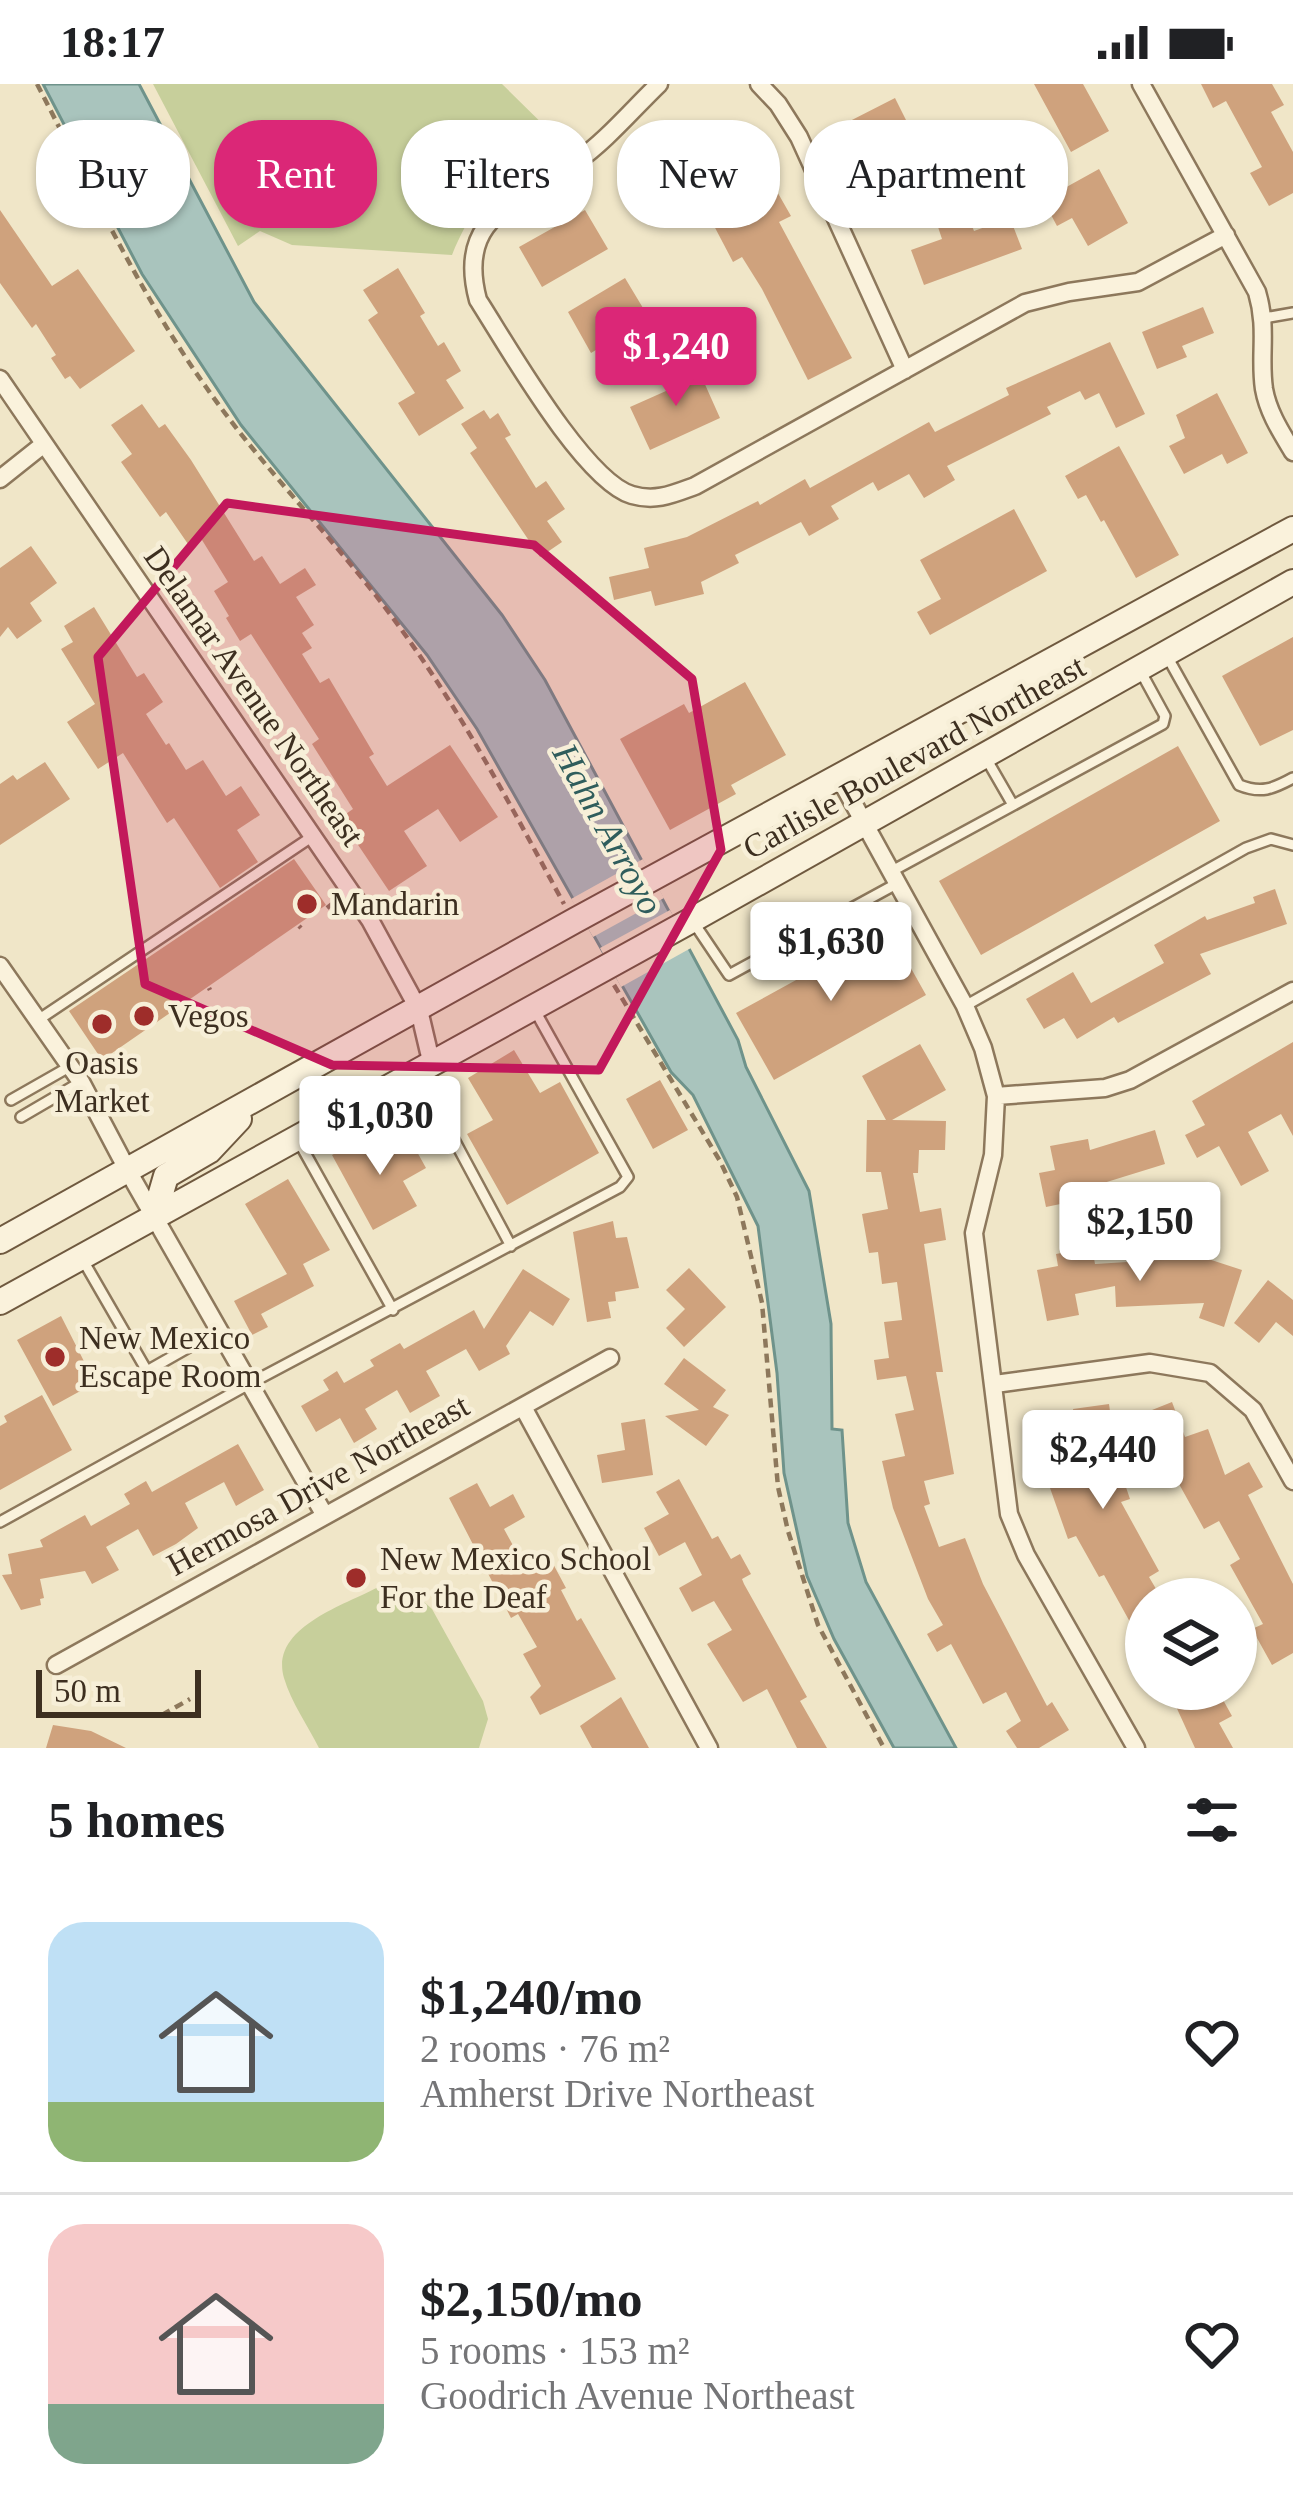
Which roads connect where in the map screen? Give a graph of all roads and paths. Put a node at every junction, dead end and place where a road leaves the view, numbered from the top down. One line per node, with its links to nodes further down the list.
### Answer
1 (37, 84): 25 (path)
2 (659, 84): 8 (street)
3 (759, 84): 8 (street)
4 (1141, 84): 5 (street)
5 (1226, 235): 7 (street); 8 (street)
6 (1293, 313): 7 (lane)
7 (1264, 317): 11 (street)
8 (905, 370)
9 (0, 379): 10 (street, Delamar Avenue Northeast)
10 (44, 444): 12 (street); 22 (street, Delamar Avenue Northeast)
11 (1293, 452)
12 (0, 478)
13 (1293, 529): 18 (main road, Carlisle Boulevard Northeast)
14 (1293, 582): 15 (main road, Carlisle Boulevard Northeast)
15 (1166, 653): 16 (main road, Carlisle Boulevard Northeast); 19 (lane)
16 (1138, 668): 17 (main road, Carlisle Boulevard Northeast); 20 (lane)
17 (984, 755): 20 (lane); 21 (main road, Carlisle Boulevard Northeast)
18 (840, 778): 21 (street); 25 (main road, Carlisle Boulevard Northeast)
19 (1293, 778)
20 (1013, 805): 24 (lane)
21 (865, 822): 24 (street); 26 (main road, Carlisle Boulevard Northeast)
22 (315, 835): 32 (street, Delamar Avenue Northeast); 33 (lane)
23 (1293, 845): 31 (lane)
24 (895, 877): 26 (lane); 31 (street)
25 (577, 919): 32 (main road, Carlisle Boulevard Northeast)
26 (686, 923): 28 (main road, Carlisle Boulevard Northeast)
27 (0, 966): 33 (street)
28 (604, 968): 30 (main road, Carlisle Boulevard Northeast); 60 (path)
29 (1293, 992): 36 (street)
30 (533, 1005): 34 (main road, Carlisle Boulevard Northeast); 44 (lane)
31 (965, 1006): 36 (street)
32 (419, 1010): 34 (street, Delamar Avenue Northeast); 37 (main road, Carlisle Boulevard Northeast)
33 (38, 1020): 35 (street)
34 (431, 1061): 40 (main road, Carlisle Boulevard Northeast); 44 (lane)
35 (75, 1074): 38 (lane); 39 (lane); 41 (street)
36 (996, 1096): 51 (street)
37 (257, 1099): 41 (main road, Carlisle Boulevard Northeast); 42 (main road)
38 (11, 1100)
39 (21, 1117)
40 (296, 1137): 42 (main road, Carlisle Boulevard Northeast); 47 (lane)
41 (128, 1171): 42 (street); 43 (main road, Carlisle Boulevard Northeast)
42 (154, 1217): 45 (main road, Carlisle Boulevard Northeast); 48 (street)
43 (0, 1241)
44 (511, 1246): 47 (lane)
45 (82, 1257): 46 (main road, Carlisle Boulevard Northeast); 48 (lane)
46 (0, 1302)
47 (393, 1310): 50 (lane)
48 (219, 1330): 50 (street)
49 (610, 1358): 52 (street, Hermosa Drive Northeast)
50 (249, 1384): 54 (street); 55 (lane)
51 (995, 1384): 53 (street); 61 (street)
52 (523, 1407): 54 (street, Hermosa Drive Northeast); 59 (street)
53 (1293, 1481)
54 (324, 1514): 56 (street, Hermosa Drive Northeast)
55 (0, 1522)
56 (56, 1665)
57 (190, 1699): 58 (path)
58 (162, 1715)
59 (709, 1748)
60 (884, 1748)
61 (1136, 1748)

